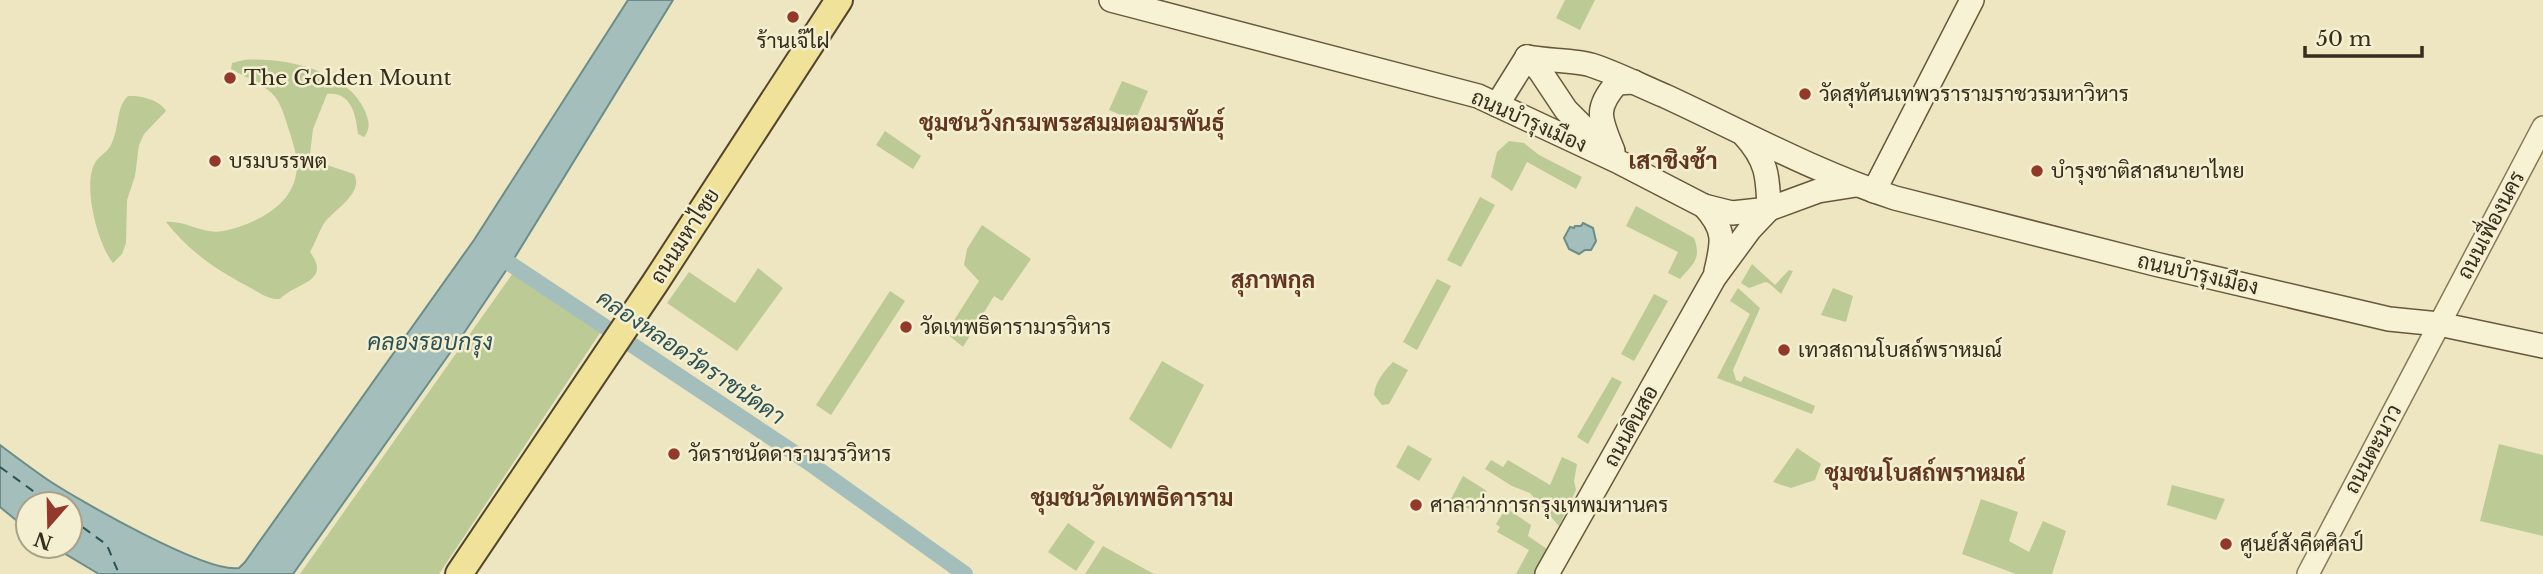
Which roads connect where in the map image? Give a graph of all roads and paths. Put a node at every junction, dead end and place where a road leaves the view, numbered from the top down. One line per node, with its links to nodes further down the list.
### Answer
1 (839, 0): 16 (main road, ถนนมหาไชย)
2 (1111, 0): 6 (main road, ถนนบำรุงเมือง)
3 (1972, 0): 10 (main road)
4 (1527, 57): 5 (main road, ถนนบำรุงเมือง); 6 (main road); 9 (main road)
5 (1633, 82): 8 (main road, ถนนบำรุงเมือง); 9 (main road)
6 (1497, 105): 9 (main road, ถนนบำรุงเมือง)
7 (2543, 127): 14 (street, ถนนเฟื่องนคร)
8 (1741, 131): 10 (main road, ถนนบำรุงเมือง); 12 (main road)
9 (1616, 161): 11 (main road, ถนนบำรุงเมือง)
10 (1865, 188): 12 (main road, ถนนบำรุงเมือง); 14 (main road, ถนนบำรุงเมือง)
11 (1703, 206): 12 (main road, ถนนบำรุงเมือง); 13 (main road, ถนนดินสอ)
12 (1769, 209): 13 (main road, ถนนดินสอ)
13 (1714, 278): 17 (main road, ถนนดินสอ)
14 (2439, 324): 15 (main road, ถนนบำรุงเมือง); 18 (street, ถนนตะนาว)
15 (2543, 346)
16 (458, 574)
17 (1547, 574)
18 (2308, 574)

